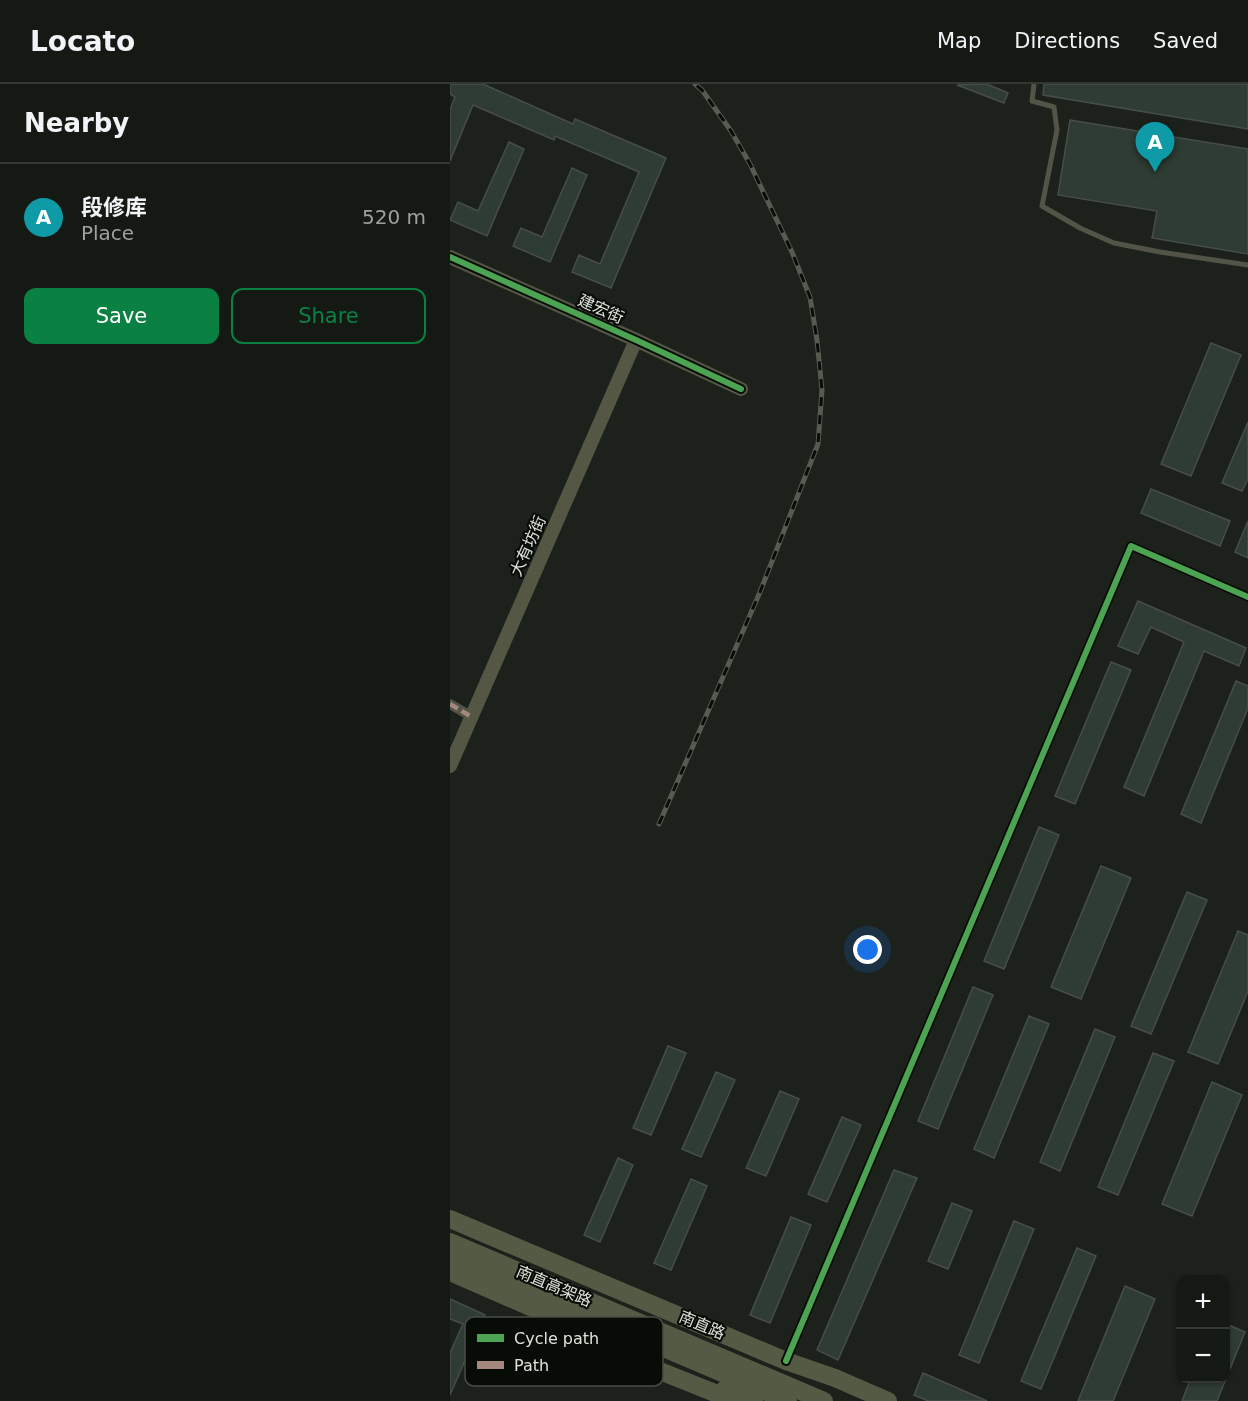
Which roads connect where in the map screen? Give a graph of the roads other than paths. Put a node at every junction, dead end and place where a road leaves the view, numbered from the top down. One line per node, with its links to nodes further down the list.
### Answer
1 (1034, 84): 3 (lane)
2 (450, 257): 4 (main road, 建宏街)
3 (1248, 265)
4 (636, 340): 5 (main road, 建宏街); 8 (main road, 大有坊街)
5 (741, 389)
6 (1248, 597): 19 (street)
7 (450, 704): 8 (street)
8 (472, 717): 9 (main road, 大有坊街)
9 (450, 766)
10 (450, 1220): 19 (highway, 南直路)
11 (450, 1242): 16 (highway, 南直高架路)
12 (450, 1257): 15 (highway, 南直高架路)
13 (450, 1272): 14 (highway)
14 (553, 1317)
15 (591, 1317)
16 (626, 1317)
17 (663, 1333): 27 (highway, 南直高架路)
18 (663, 1348): 26 (highway, 南直高架路)
19 (786, 1361): 22 (highway, 南直路)
20 (663, 1363): 25 (highway)
21 (663, 1372): 24 (highway)
22 (835, 1378): 23 (highway); 28 (highway, 南直路)
23 (864, 1400)
24 (735, 1401)
25 (754, 1401)
26 (788, 1401)
27 (824, 1401)
28 (888, 1401)

